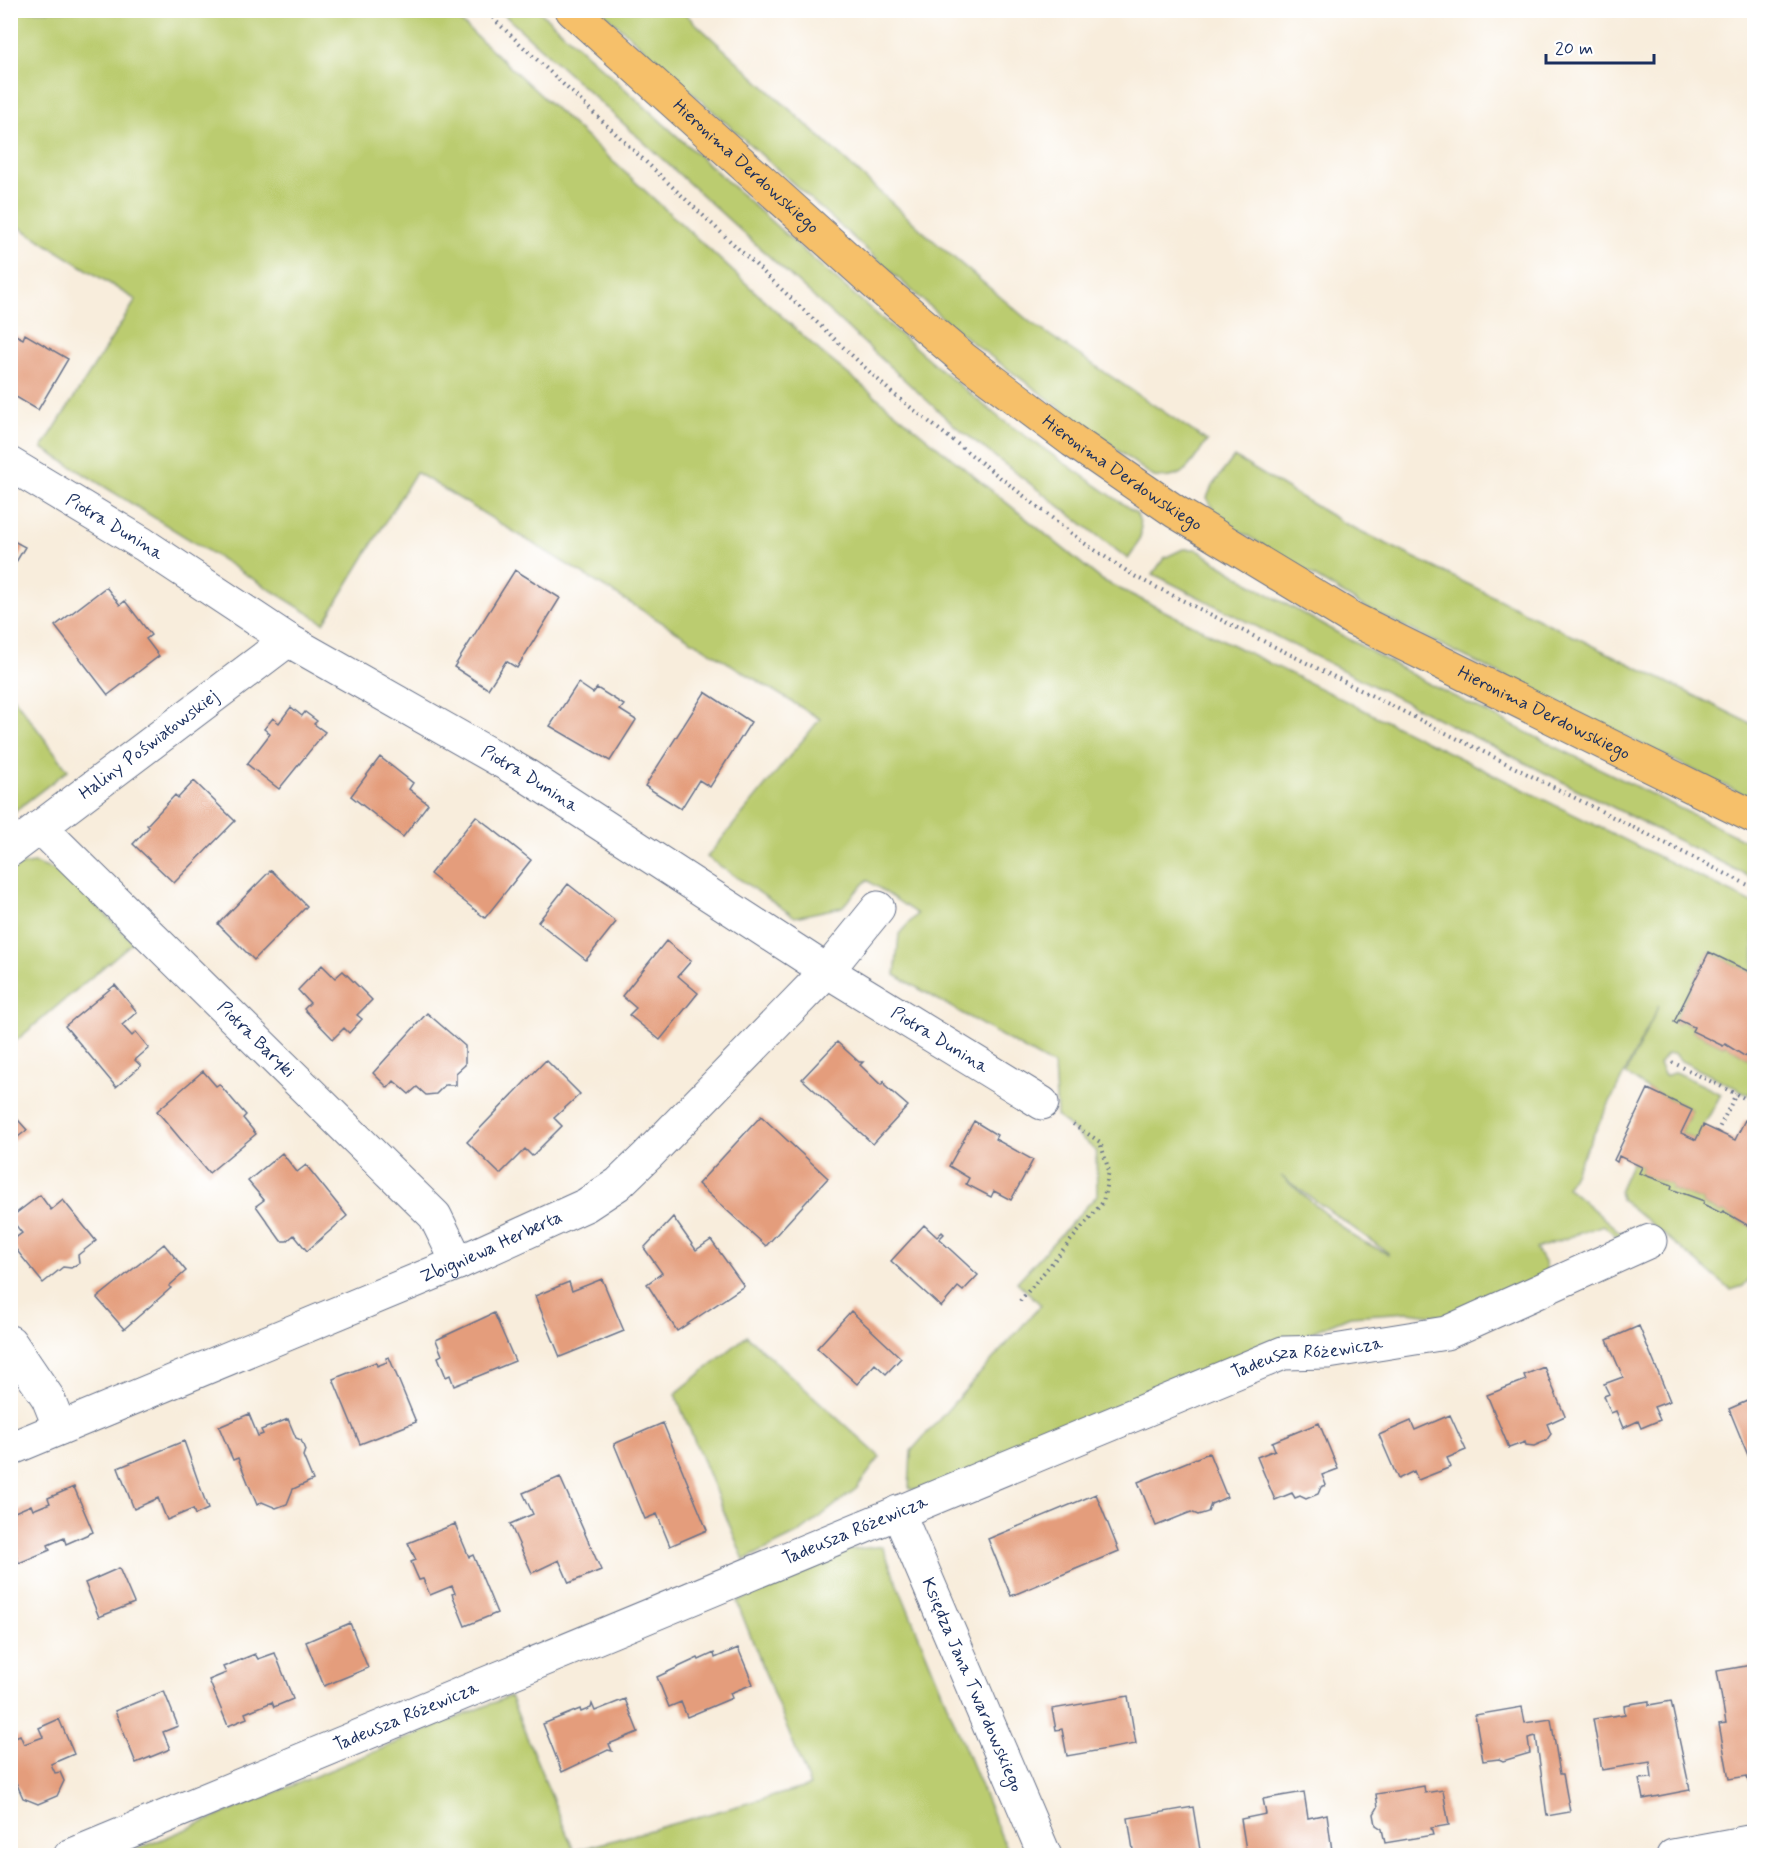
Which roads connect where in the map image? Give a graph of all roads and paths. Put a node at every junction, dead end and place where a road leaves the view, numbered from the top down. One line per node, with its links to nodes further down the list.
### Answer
1 (572, 10): 4 (main road, Hieronima Derdowskiego)
2 (10, 464): 3 (street, Piotra Dunina)
3 (288, 640): 5 (street, Haliny Poświatowskiej); 8 (street, Piotra Dunina)
4 (1755, 817)
5 (40, 827): 6 (street, Haliny Poświatowskiej); 15 (street, Piotra Baryki)
6 (10, 850)
7 (878, 908): 8 (street, Zbigniewa Herberta)
8 (826, 971): 11 (street, Piotra Dunina); 15 (street, Zbigniewa Herberta)
9 (1671, 1062): 10 (path)
10 (1736, 1094): 12 (path); 13 (path)
11 (1042, 1103): 16 (path)
12 (1755, 1103)
13 (1717, 1132)
14 (1650, 1241): 20 (street, Tadeusza Różewicza)
15 (458, 1263): 18 (street, Zbigniewa Herberta)
16 (1020, 1301)
17 (10, 1342): 18 (street)
18 (60, 1428): 19 (street, Zbigniewa Herberta)
19 (10, 1449)
20 (898, 1512): 22 (street, Tadeusza Różewicza); 23 (street, Księdza Jana Twardowskiego)
21 (1755, 1841): 24 (street)
22 (70, 1856)
23 (1045, 1856)
24 (1673, 1856)

